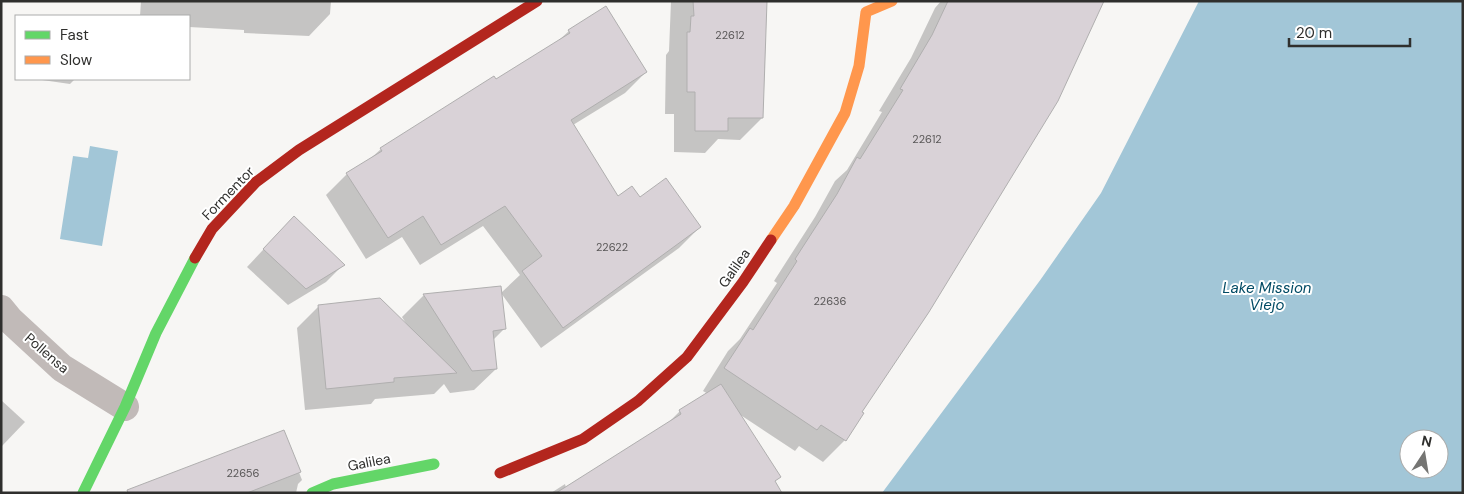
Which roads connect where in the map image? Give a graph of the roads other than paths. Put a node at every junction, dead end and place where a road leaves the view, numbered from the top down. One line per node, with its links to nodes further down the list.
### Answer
1 (537, 1): 5 (street, Formentor)
2 (892, 1): 3 (street, Galilea)
3 (864, 7): 7 (street, Galilea)
4 (1, 309): 5 (street, Pollensa)
5 (125, 407): 8 (street, Formentor)
6 (434, 464): 9 (street, Galilea)
7 (500, 473)
8 (83, 493)
9 (312, 493)

